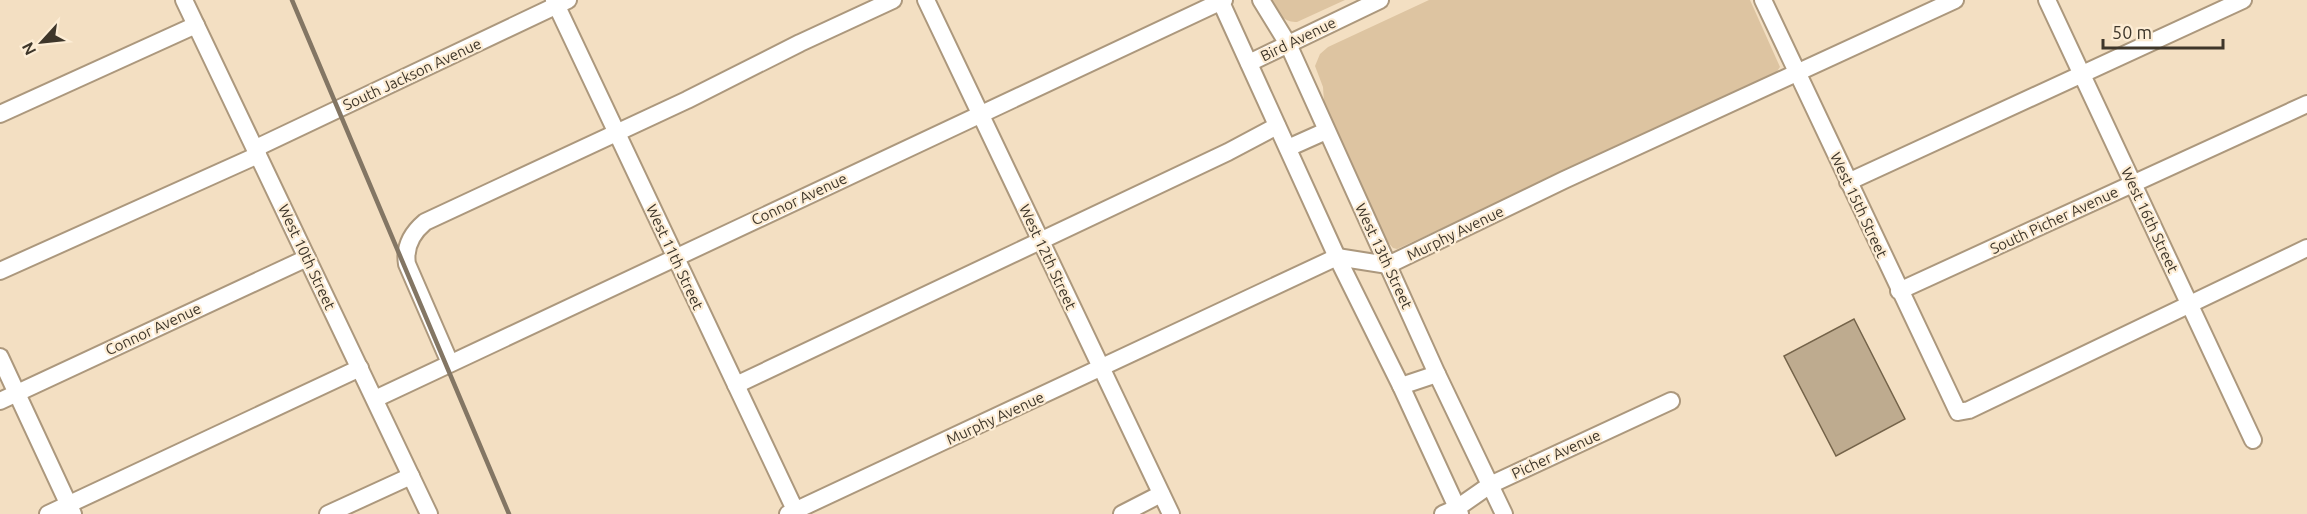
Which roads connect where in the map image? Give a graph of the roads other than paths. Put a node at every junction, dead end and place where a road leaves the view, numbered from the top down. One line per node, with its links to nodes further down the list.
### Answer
1 (184, 0): 12 (street, West 10th Street)
2 (892, 0): 22 (street)
3 (926, 0): 19 (street, West 12th Street)
4 (1261, 0): 13 (street, West 13th Street)
5 (1380, 0): 13 (street, Bird Avenue)
6 (1763, 0): 15 (street, West 15th Street)
7 (1955, 0): 15 (street, Murphy Avenue)
8 (2047, 0): 16 (street, West 16th Street)
9 (2243, 0): 16 (street)
10 (1222, 1): 14 (street); 19 (street, Connor Avenue)
11 (560, 2): 22 (street, West 11th Street); 24 (street, South Jackson Avenue)
12 (196, 25): 18 (street); 24 (street, West 10th Street)
13 (1288, 44): 14 (street, Bird Avenue); 21 (street, West 13th Street)
14 (1249, 63): 20 (street)
15 (1797, 73): 25 (street, West 15th Street); 32 (street, Murphy Avenue)
16 (2083, 75): 25 (street); 26 (street, West 16th Street)
17 (2307, 104): 26 (street, South Picher Avenue)
18 (0, 114)
19 (980, 115): 27 (street, West 12th Street); 29 (street, Connor Avenue)
20 (1277, 126): 23 (street); 27 (street)
21 (1326, 131): 23 (street); 32 (street, West 13th Street)
22 (616, 133): 29 (street, West 11th Street); 37 (street)
23 (1288, 148): 30 (street)
24 (257, 151): 31 (street, West 10th Street); 33 (street, South Jackson Avenue)
25 (1848, 182): 34 (street, West 15th Street)
26 (2133, 184): 34 (street, South Picher Avenue); 35 (street, West 16th Street)
27 (1041, 241): 39 (street, West 12th Street); 41 (street)
28 (2307, 248): 35 (street)
29 (675, 257): 37 (street, Connor Avenue); 41 (street, West 11th Street)
30 (1337, 257): 32 (street, Murphy Avenue); 39 (street, Murphy Avenue); 42 (street)
31 (307, 258): 38 (street, West 10th Street); 43 (street, Connor Avenue)
32 (1388, 265): 40 (street, West 13th Street)
33 (0, 271)
34 (1899, 291): 35 (street, West 15th Street)
35 (2189, 303): 47 (street, West 16th Street)
36 (0, 357): 43 (street)
37 (450, 363): 44 (street, Connor Avenue)
38 (360, 368): 44 (street, West 10th Street); 51 (street)
39 (1101, 368): 50 (street, West 12th Street); 53 (street, Murphy Avenue)
40 (1437, 374): 42 (street); 49 (street, West 13th Street)
41 (736, 385): 53 (street, West 11th Street)
42 (1401, 386): 52 (street)
43 (17, 393): 45 (street, Connor Avenue); 51 (street)
44 (375, 399): 48 (street, West 10th Street)
45 (0, 401)
46 (1671, 401): 49 (street, Picher Avenue)
47 (2253, 440)
48 (411, 476): 55 (street); 56 (street, West 10th Street)
49 (1490, 484): 52 (street, Picher Avenue); 59 (street, West 13th Street)
50 (1161, 494): 57 (street); 58 (street, West 12th Street)
51 (71, 509): 54 (street)
52 (1454, 512)
53 (793, 513)
54 (48, 514)
55 (328, 514)
56 (429, 514)
57 (1122, 514)
58 (1171, 514)
59 (1504, 514)

